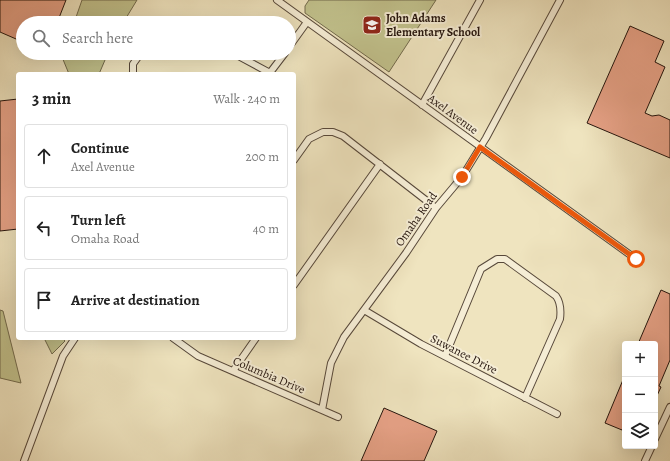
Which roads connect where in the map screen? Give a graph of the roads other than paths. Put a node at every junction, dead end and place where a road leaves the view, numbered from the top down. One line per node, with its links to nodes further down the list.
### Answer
1 (277, 0): 4 (street, Axel Avenue)
2 (480, 0): 12 (street)
3 (560, 0): 13 (street, Omaha Road)
4 (307, 22): 5 (street); 12 (street, Axel Avenue)
5 (296, 37)
6 (137, 60): 9 (street)
7 (245, 60): 10 (street)
8 (279, 60): 11 (street)
9 (133, 72)
10 (266, 72)
11 (270, 72)
12 (422, 104): 13 (street, Axel Avenue)
13 (480, 147): 16 (street, Omaha Road); 17 (street, Axel Avenue)
14 (296, 157): 15 (street)
15 (380, 164): 16 (street); 18 (street)
16 (436, 208): 19 (street, Omaha Road)
17 (636, 259)
18 (296, 282)
19 (364, 310): 23 (street, Suwanee Drive); 27 (street, Omaha Road)
20 (74, 340): 32 (street)
21 (176, 340): 24 (street, Columbia Drive)
22 (255, 340): 24 (street)
23 (445, 356): 25 (street, Suwanee Drive); 25 (street)
24 (232, 371): 27 (street, Columbia Drive)
25 (525, 398): 28 (street, Suwanee Drive)
26 (670, 407): 30 (street)
27 (322, 410): 29 (street, Columbia Drive)
28 (557, 414)
29 (338, 417)
30 (658, 433)
31 (651, 449): 33 (street)
32 (24, 461)
33 (645, 461)

